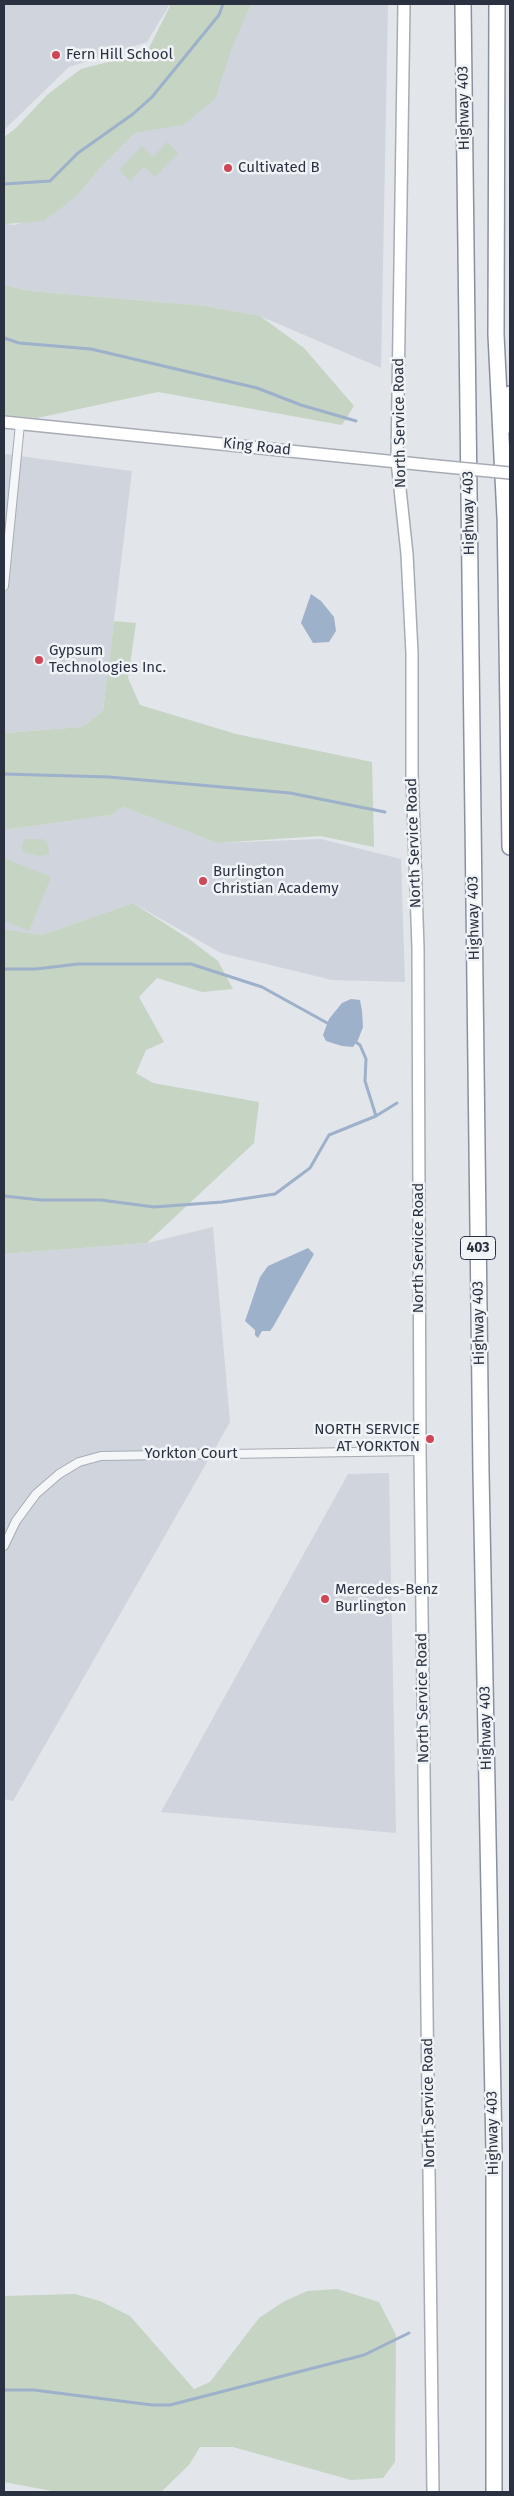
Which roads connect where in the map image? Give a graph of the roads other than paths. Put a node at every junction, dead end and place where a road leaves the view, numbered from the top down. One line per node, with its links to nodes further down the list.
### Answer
1 (404, 4): 7 (street, North Service Road)
2 (462, 4): 15 (highway, Highway 403 / 403)
3 (497, 4): 9 (highway)
4 (510, 394): 9 (highway)
5 (4, 422): 6 (street, King Road)
6 (20, 424): 7 (street, King Road); 10 (street)
7 (398, 461): 8 (street, King Road, bridge); 12 (street, North Service Road)
8 (510, 473)
9 (505, 516): 11 (highway)
10 (4, 586)
11 (510, 847)
12 (420, 1451): 13 (street, Yorkton Court); 14 (street, North Service Road)
13 (4, 1546)
14 (433, 2492)
15 (494, 2492)

